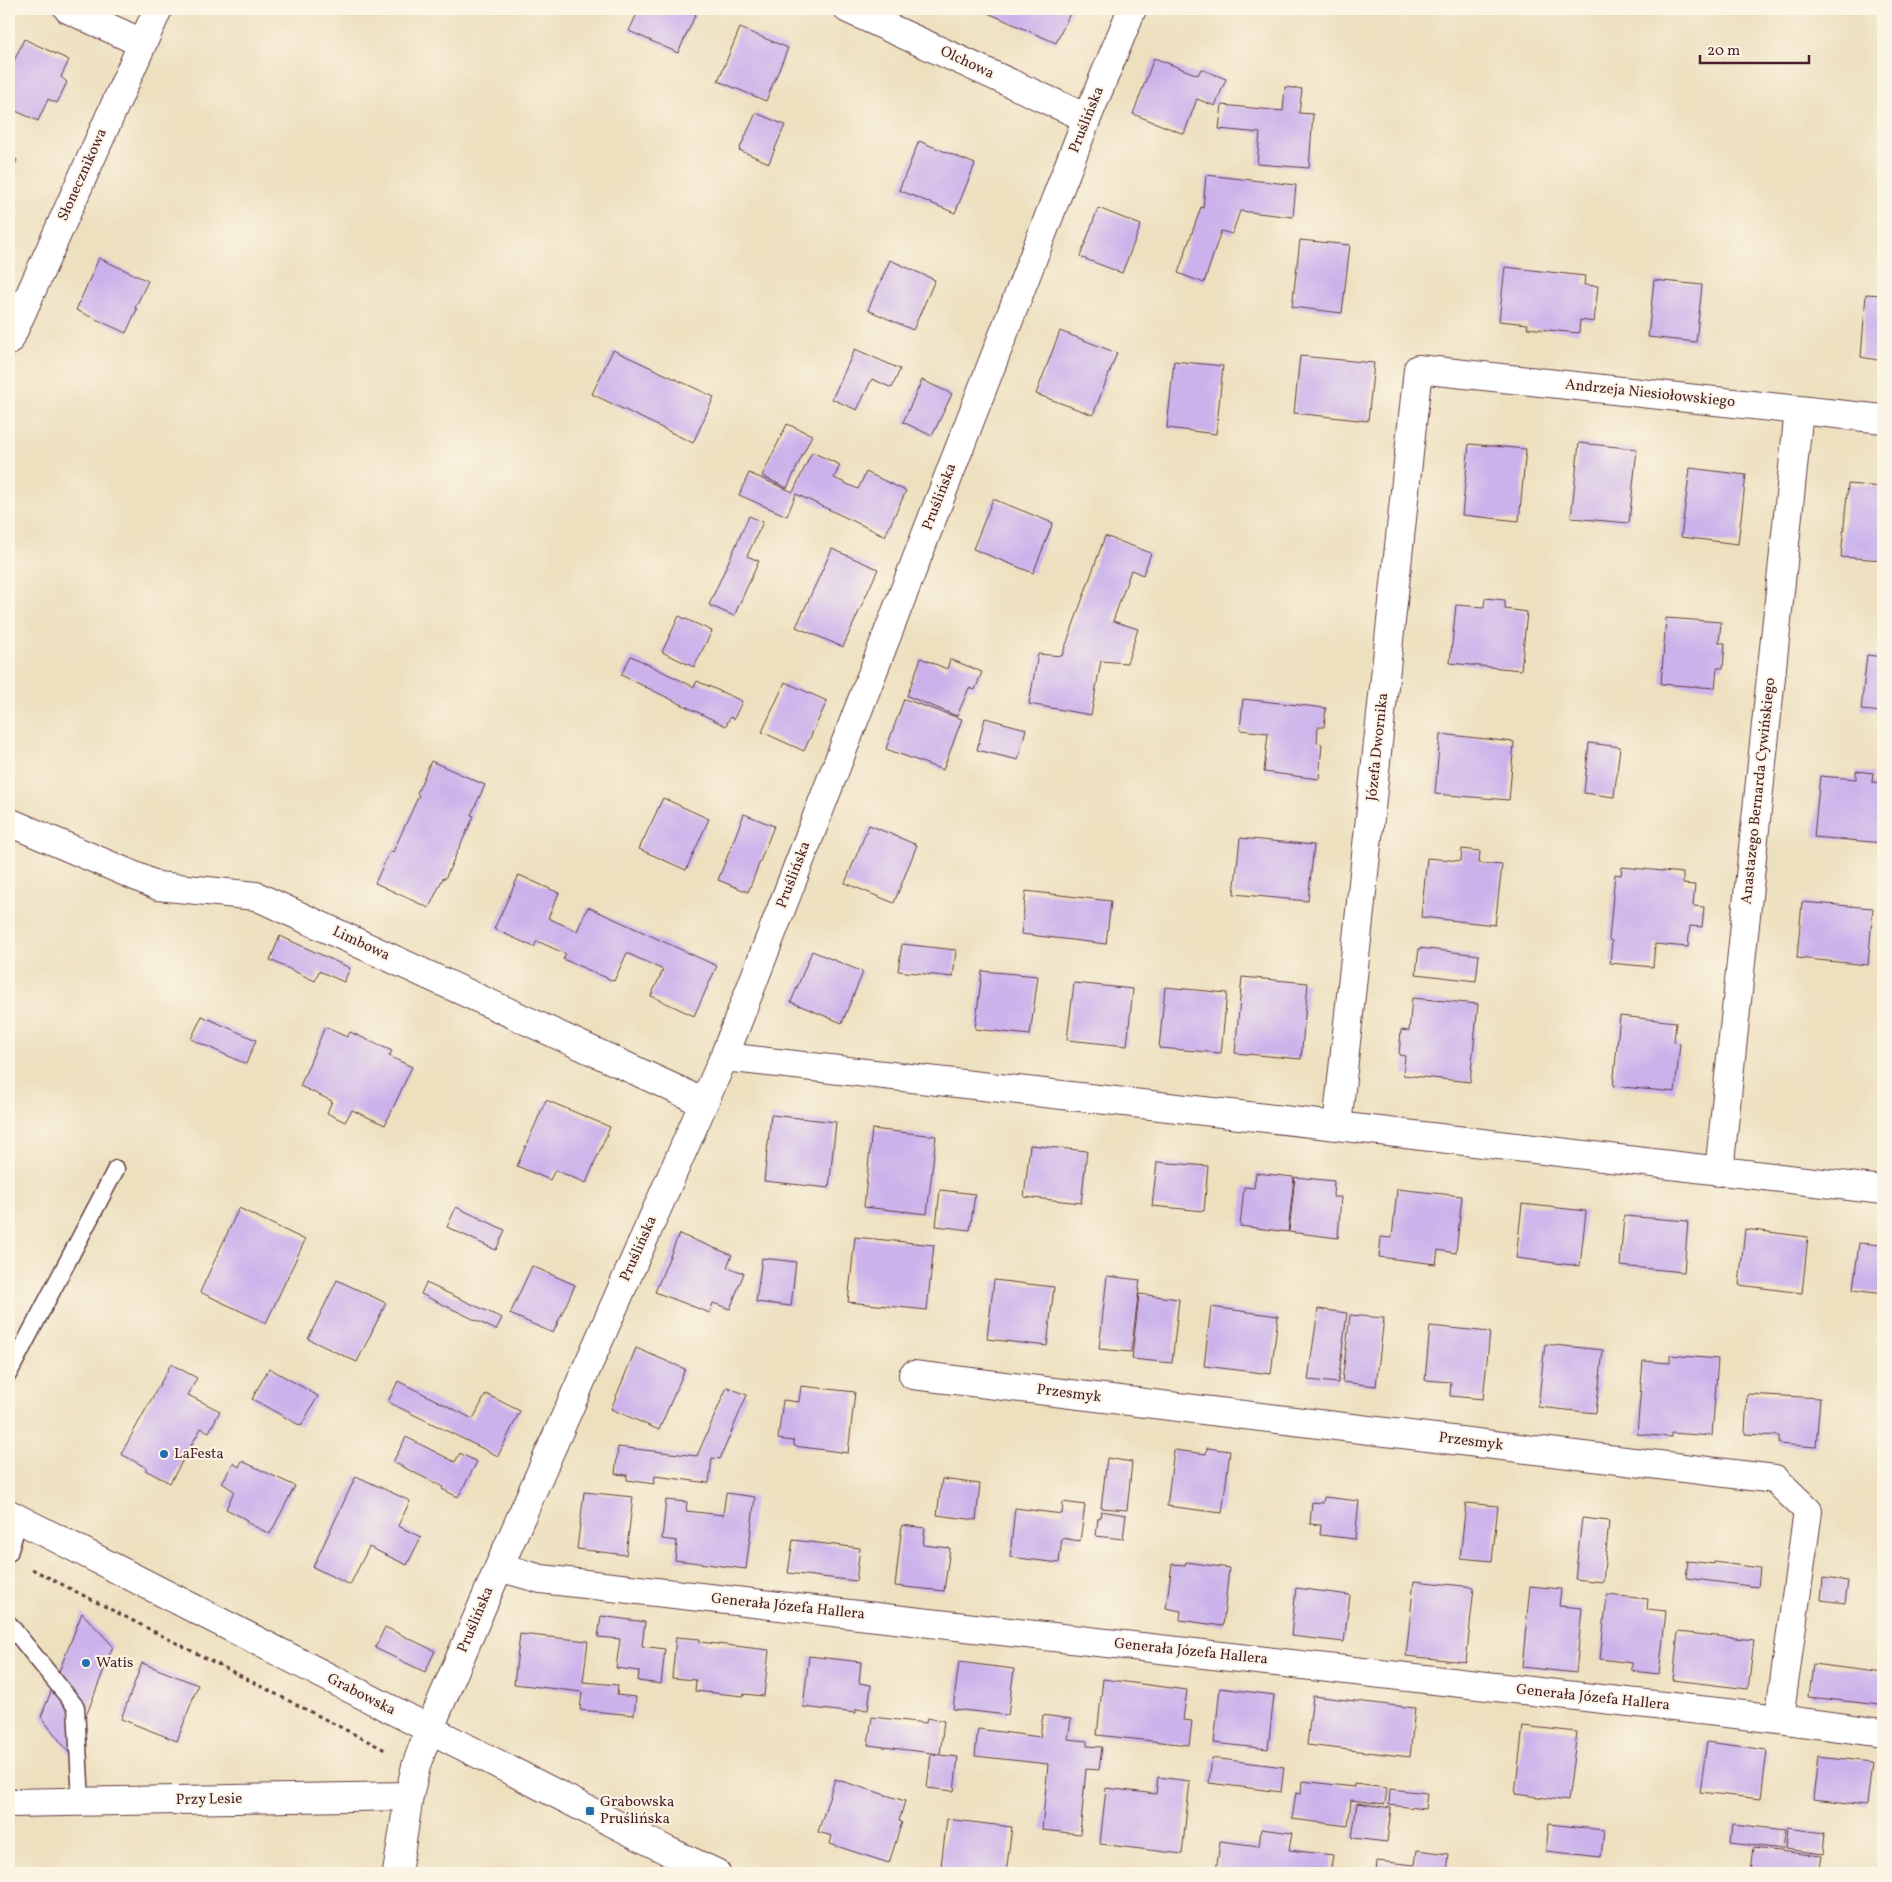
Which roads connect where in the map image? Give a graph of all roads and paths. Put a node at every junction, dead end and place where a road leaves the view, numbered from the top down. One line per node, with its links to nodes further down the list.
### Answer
1 (68, 9): 5 (street)
2 (158, 9): 5 (street, Słonecznikowa)
3 (848, 9): 6 (street, Olchowa)
4 (1132, 9): 6 (street, Pruślińska)
5 (142, 43): 7 (street, Słonecznikowa)
6 (1087, 118): 12 (street, Pruślińska)
7 (9, 341)
8 (1418, 369): 9 (street, Andrzeja Niesiołowskiego); 14 (street, Józefa Dwornika)
9 (1799, 410): 10 (street, Andrzeja Niesiołowskiego); 16 (street, Anastazego Bernarda Cywińskiego)
10 (1883, 419)
11 (9, 822): 13 (street, Limbowa)
12 (724, 1057): 13 (street, Pruślińska); 14 (street)
13 (702, 1104): 23 (street, Pruślińska)
14 (1337, 1126): 16 (street)
15 (116, 1169): 18 (lane)
16 (1719, 1172): 17 (street)
17 (1883, 1190)
18 (9, 1373)
19 (913, 1375): 25 (street, Przesmyk)
20 (14, 1516): 21 (lane); 26 (street, Grabowska)
21 (9, 1553)
22 (26, 1566): 28 (path)
23 (499, 1567): 25 (street, Generała Józefa Hallera); 26 (street, Pruślińska)
24 (9, 1624): 30 (lane)
25 (1779, 1719): 27 (street, Generała Józefa Hallera)
26 (430, 1730): 28 (street, Pruślińska); 33 (street, Grabowska)
27 (1883, 1733)
28 (416, 1766): 29 (street, Pruślińska)
29 (409, 1796): 30 (street, Przy Lesie); 32 (street, Pruślińska)
30 (81, 1802): 31 (street, Przy Lesie)
31 (9, 1803)
32 (397, 1873)
33 (716, 1873)

